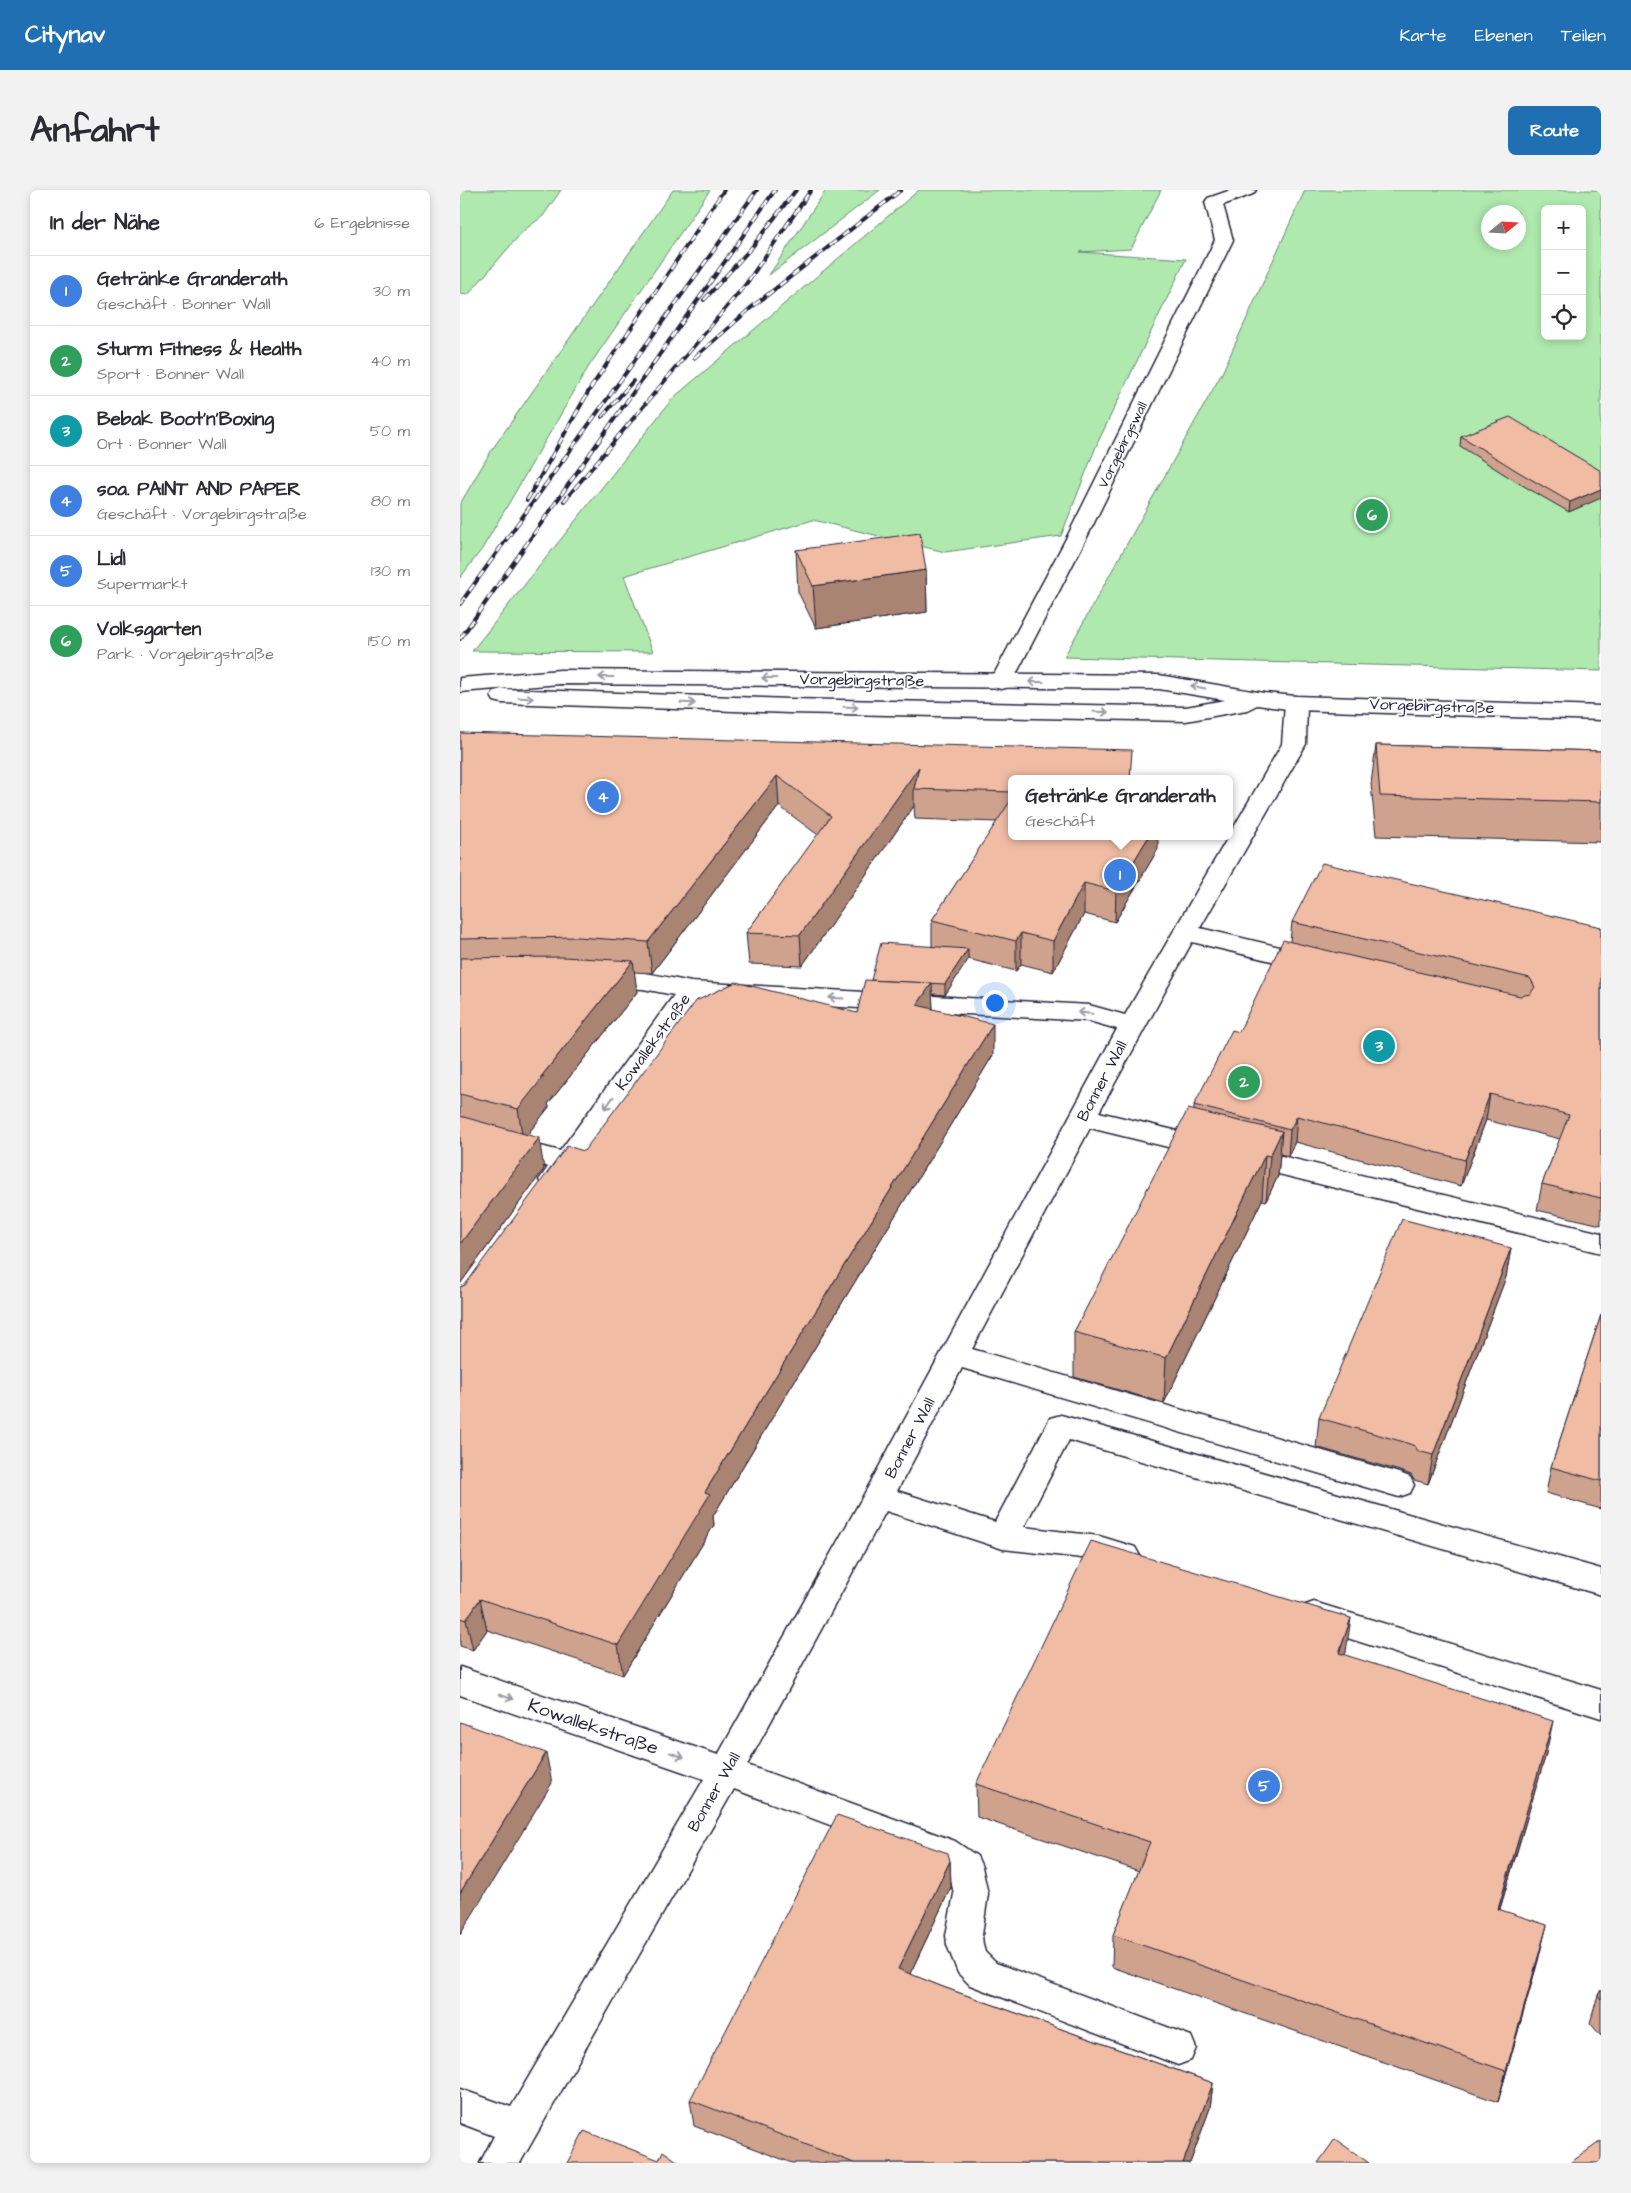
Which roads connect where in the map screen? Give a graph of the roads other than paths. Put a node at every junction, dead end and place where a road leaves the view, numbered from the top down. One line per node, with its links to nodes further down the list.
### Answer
1 (1247, 190): 2 (street, Vorgebirgswall)
2 (1001, 682): 3 (street, Vorgebirgstraße, one-way to 3); 5 (street, Vorgebirgstraße, one-way to 2)
3 (460, 685)
4 (460, 691): 5 (street, Vorgebirgstraße, one-way to 5)
5 (1264, 700): 6 (street, Vorgebirgstraße)
6 (1296, 703): 7 (street, Vorgebirgstraße); 8 (street, Bonner Wall)
7 (1601, 712)
8 (1186, 933): 9 (street); 12 (street, Bonner Wall)
9 (1332, 968)
10 (572, 978): 11 (street)
11 (691, 990): 12 (street, Kowallekstraße, one-way to 11); 15 (street, Kowallekstraße, one-way to 15)
12 (1132, 1025): 13 (street, Bonner Wall)
13 (1081, 1121): 17 (street); 18 (street); 19 (street, Bonner Wall)
14 (460, 1134): 15 (street)
15 (566, 1162): 16 (street, Kowallekstraße)
16 (538, 1200)
17 (1360, 1202)
18 (1601, 1243)
19 (955, 1355): 20 (street); 21 (street, Bonner Wall)
20 (1399, 1485)
21 (878, 1497): 22 (street); 28 (street, Bonner Wall)
22 (1003, 1537): 23 (street); 24 (street)
23 (1156, 1566)
24 (1601, 1582)
25 (1288, 1607): 27 (street)
26 (460, 1681): 28 (street, Kowallekstraße, one-way to 28)
27 (1601, 1704)
28 (726, 1772): 29 (street, Kowallekstraße); 31 (street, Bonner Wall)
29 (1178, 2048)
30 (460, 2106): 31 (street)
31 (519, 2128): 32 (street, Bonner Wall)
32 (499, 2163)

